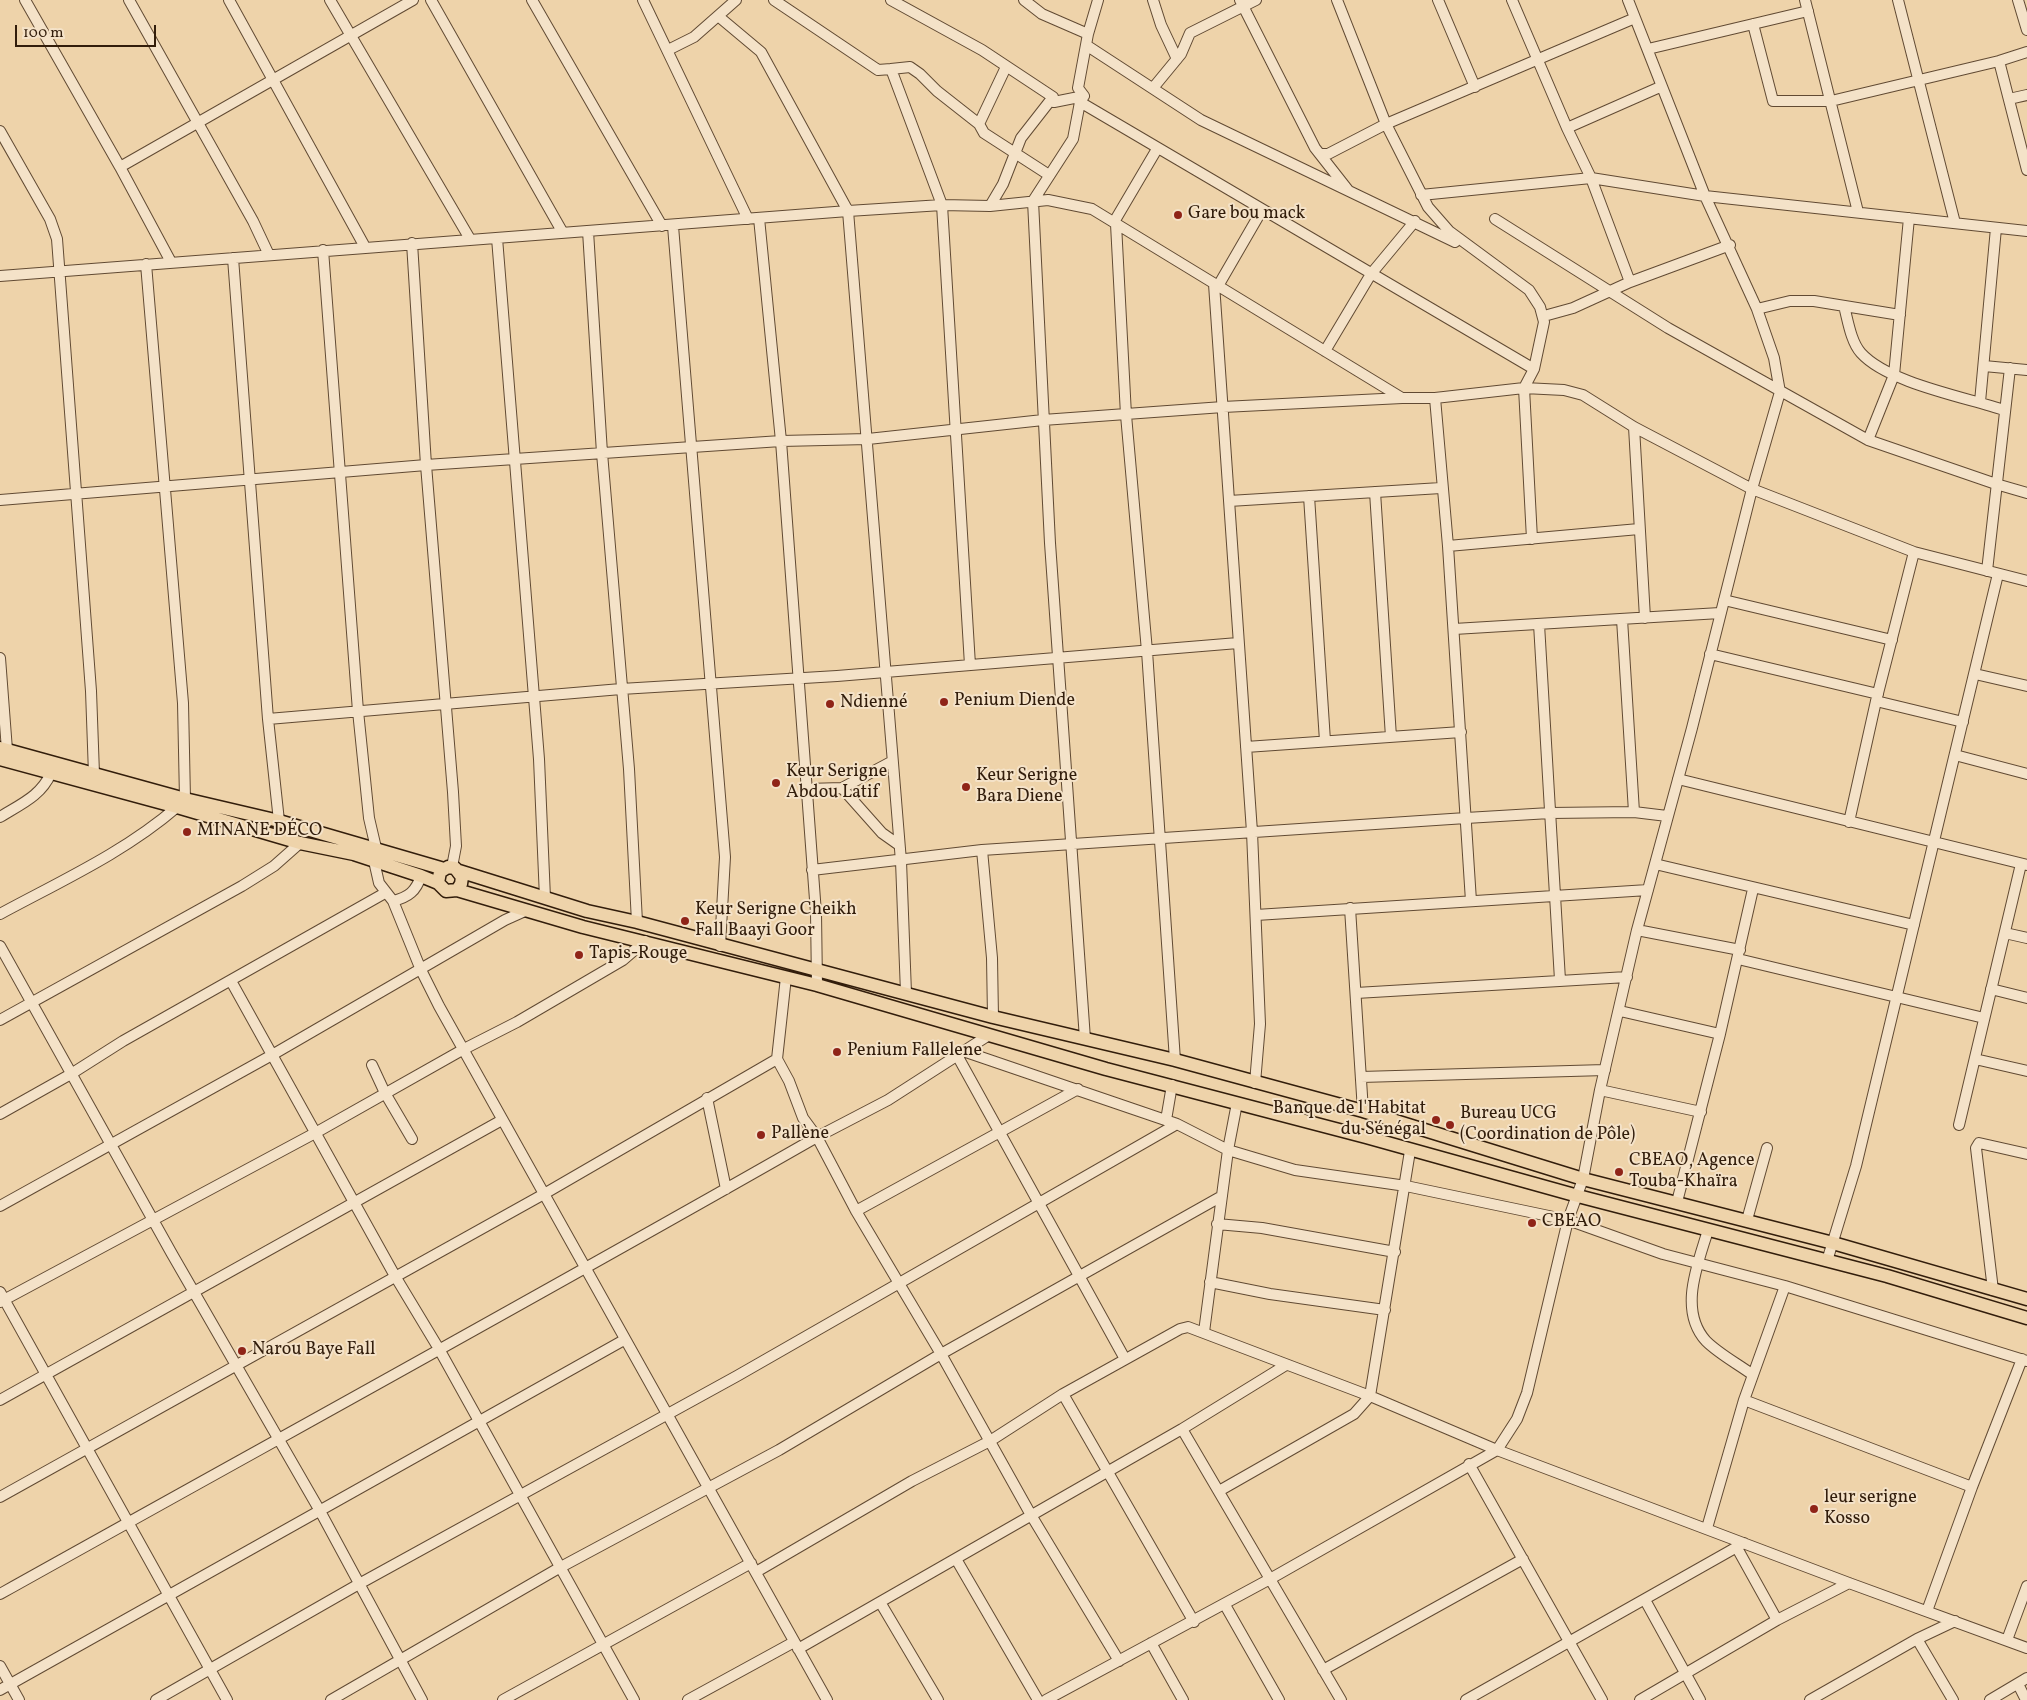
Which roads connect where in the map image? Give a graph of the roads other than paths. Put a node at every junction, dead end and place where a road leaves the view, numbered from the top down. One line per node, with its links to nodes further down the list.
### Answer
1 (25, 0): 57 (street)
2 (129, 0): 49 (street)
3 (229, 0): 40 (street)
4 (330, 0): 29 (street)
5 (413, 0): 29 (street)
6 (431, 0): 82 (street)
7 (532, 0): 77 (street)
8 (643, 0): 31 (street)
9 (736, 0): 25 (street)
10 (774, 0): 38 (street)
11 (890, 0): 37 (street)
12 (1024, 0): 30 (street)
13 (1098, 0): 30 (street)
14 (1153, 0): 34 (street)
15 (1256, 0): 23 (street)
16 (1337, 0): 51 (street)
17 (1438, 0): 43 (street)
18 (1512, 0): 35 (street)
19 (1628, 0): 26 (street)
20 (1805, 0): 24 (street)
21 (1898, 0): 39 (street)
22 (2018, 0): 28 (street)
23 (1242, 3): 34 (street); 56 (street)
24 (1808, 11): 27 (street); 48 (street)
25 (718, 16): 31 (street); 68 (street)
26 (1635, 18): 32 (street); 35 (street)
27 (1753, 24): 32 (street); 48 (street)
28 (2027, 30)
29 (351, 36): 40 (street); 84 (street)
30 (1087, 40): 42 (street); 46 (street)
31 (668, 50): 72 (street)
32 (1648, 50): 41 (street)
33 (2027, 52): 36 (street)
34 (1177, 59): 42 (street)
35 (1538, 60): 43 (street); 52 (street)
36 (1999, 62): 39 (street); 47 (street)
37 (1006, 67): 45 (street); 50 (street)
38 (891, 69): 50 (street); 65 (street)
39 (1918, 80): 48 (street); 76 (street)
40 (274, 81): 49 (street); 87 (street)
41 (1660, 87): 52 (street); 63 (street)
42 (1153, 88): 61 (street)
43 (1474, 88): 51 (street)
44 (2027, 95): 47 (street)
45 (1053, 97): 46 (street); 55 (street)
46 (1082, 99): 54 (street); 59 (street)
47 (2009, 99): 58 (street)
48 (1831, 101): 69 (street)
49 (198, 123): 57 (street); 90 (street)
50 (979, 124): 55 (street)
51 (1386, 124): 56 (street); 62 (street)
52 (1567, 128): 60 (street)
53 (0, 131): 94 (street)
54 (1157, 149): 67 (street); 75 (street)
55 (1016, 154): 59 (street); 66 (street)
56 (1321, 154): 61 (street)
57 (120, 167): 92 (street)
58 (2027, 170)
59 (1049, 175): 64 (street)
60 (1591, 178): 62 (street); 63 (street); 97 (street)
61 (1348, 191): 74 (street)
62 (1420, 195): 89 (street)
63 (1705, 196): 69 (street); 86 (street)
64 (1033, 201): 66 (street); 75 (street); 118 (street)
65 (942, 205): 66 (street); 68 (street); 120 (street)
66 (990, 206)
67 (1262, 210): 95 (street); 98 (street)
68 (848, 211): 70 (street); 121 (street)
69 (1858, 212): 71 (street)
70 (759, 218): 72 (street); 123 (street)
71 (1909, 218): 76 (street); 102 (street)
72 (748, 219): 78 (street)
73 (1495, 219): 99 (street)
74 (1415, 221): 89 (street); 95 (street)
75 (1115, 223): 98 (street); 117 (street)
76 (1955, 223): 79 (street)
77 (662, 226): 78 (street); 80 (street)
78 (673, 226): 124 (street)
79 (1996, 228): 81 (street); 105 (street)
80 (588, 231): 82 (street); 125 (street)
81 (2027, 231)
82 (563, 233): 83 (street)
83 (497, 238): 84 (street); 126 (street)
84 (470, 240): 85 (street)
85 (412, 243): 87 (street); 127 (street)
86 (1730, 245): 97 (street); 101 (street)
87 (365, 247): 88 (street)
88 (322, 250): 90 (street); 128 (street)
89 (1478, 254): 103 (street)
90 (269, 255): 91 (street)
91 (233, 258): 92 (street); 129 (street)
92 (171, 262): 93 (street)
93 (146, 264): 94 (street); 131 (street)
94 (60, 273): 96 (street); 135 (street)
95 (1371, 274): 104 (street); 107 (street)
96 (0, 276)
97 (1630, 282): 99 (street)
98 (1216, 285): 104 (street); 115 (street)
99 (1608, 292): 103 (street); 111 (street)
100 (1844, 306): 101 (street); 102 (street); 109 (street)
101 (1757, 309): 111 (street)
102 (1900, 315): 109 (street)
103 (1544, 316): 107 (street)
104 (1325, 351): 112 (street)
105 (1984, 366): 106 (street); 114 (street)
106 (2010, 368): 108 (street); 116 (street)
107 (1534, 369): 110 (street)
108 (2027, 370)
109 (1894, 375): 114 (street); 122 (street)
110 (1524, 388): 113 (street); 119 (street); 141 (street)
111 (1780, 392): 122 (street); 133 (street)
112 (1402, 398): 113 (street); 115 (street)
113 (1435, 398): 132 (street)
114 (1980, 402): 116 (street)
115 (1223, 407): 117 (street); 139 (street)
116 (2004, 410): 130 (street)
117 (1126, 415): 118 (street); 155 (street)
118 (1043, 420): 120 (street); 158 (street)
119 (1634, 427): 133 (street); 140 (street)
120 (956, 430): 121 (street); 159 (street)
121 (868, 439): 123 (street); 160 (street)
122 (1868, 440): 130 (street)
123 (780, 442): 124 (street); 162 (street)
124 (692, 447): 125 (street); 163 (street)
125 (602, 453): 126 (street); 165 (street)
126 (514, 459): 127 (street); 166 (street)
127 (426, 465): 128 (street); 168 (street)
128 (339, 472): 129 (street); 169 (street)
129 (250, 480): 131 (street); 170 (street)
130 (1996, 484): 136 (street); 144 (street)
131 (166, 487): 135 (street); 185 (street)
132 (1441, 488): 134 (street); 142 (street)
133 (1752, 489): 143 (street); 147 (street)
134 (1375, 492): 137 (street); 173 (street)
135 (75, 493): 138 (street); 180 (street)
136 (2027, 493)
137 (1309, 496): 139 (street); 174 (street)
138 (0, 500)
139 (1229, 501): 154 (street)
140 (1639, 529): 141 (street); 149 (street)
141 (1532, 539): 142 (street)
142 (1448, 546): 152 (street)
143 (1914, 552): 144 (street); 153 (street)
144 (1987, 571): 145 (street)
145 (1998, 574): 146 (street); 161 (street)
146 (2027, 581)
147 (1724, 600): 148 (street); 153 (street)
148 (1720, 613): 149 (street); 156 (street)
149 (1645, 618): 150 (street)
150 (1622, 619): 151 (street); 186 (street)
151 (1539, 624): 152 (street); 187 (street)
152 (1454, 629): 172 (street)
153 (1892, 640): 167 (street)
154 (1238, 644): 155 (street); 175 (street)
155 (1147, 651): 158 (street); 194 (street)
156 (1710, 654): 167 (street); 182 (street)
157 (0, 658): 176 (street)
158 (1058, 658): 159 (street); 198 (street)
159 (970, 665): 160 (street)
160 (885, 672): 162 (street); 178 (street)
161 (1975, 674): 164 (street); 171 (street)
162 (797, 679): 163 (street); 184 (street)
163 (710, 683): 165 (street); 228 (street)
164 (2027, 686)
165 (621, 689): 166 (street); 221 (street)
166 (534, 696): 168 (street); 214 (street)
167 (1877, 697): 171 (street); 192 (street)
168 (446, 704): 169 (street); 205 (street)
169 (358, 711): 170 (street); 199 (street)
170 (268, 719): 191 (street)
171 (1963, 722): 177 (street)
172 (1460, 732): 173 (street); 190 (street)
173 (1391, 737): 174 (street)
174 (1325, 741): 175 (street)
175 (1246, 747): 193 (street)
176 (2, 752): 179 (main road); 180 (main road)
177 (1955, 755): 181 (street); 196 (street)
178 (891, 762): 183 (street); 197 (street)
179 (51, 773): 185 (main road); 189 (street)
180 (94, 774): 185 (main road)
181 (2027, 774)
182 (1678, 779): 188 (street); 192 (street)
183 (842, 788): 184 (street); 197 (street)
184 (807, 789): 206 (street)
185 (181, 803): 191 (main road); 195 (main road); 219 (street)
186 (1634, 812): 187 (street); 188 (street)
187 (1550, 813): 190 (street); 213 (street)
188 (1667, 816): 203 (street)
189 (0, 817)
190 (1466, 818): 193 (street); 216 (street)
191 (280, 821): 199 (main road)
192 (1849, 822): 196 (street)
193 (1252, 832): 194 (street); 220 (street)
194 (1160, 839): 198 (street); 255 (street)
195 (300, 843): 201 (main road); 242 (street)
196 (1935, 844): 204 (street); 222 (street)
197 (899, 845): 202 (street)
198 (1072, 846): 200 (street); 249 (street)
199 (376, 848): 205 (main road)
200 (982, 850): 202 (street); 244 (street)
201 (374, 861): 207 (main road); 212 (street)
202 (901, 861): 206 (street); 238 (street)
203 (1655, 864): 209 (street); 211 (street)
204 (2024, 865): 224 (street)
205 (452, 869): 208 (main road); 210 (main road); 214 (main road)
206 (812, 870): 231 (street)
207 (421, 876): 208 (main road); 215 (street)
208 (438, 883): 210 (main road)
209 (1753, 889): 222 (street); 229 (street)
210 (457, 890): 218 (main road)
211 (1648, 890): 213 (street); 223 (street)
212 (384, 893): 215 (street); 235 (street)
213 (1555, 895): 216 (street); 234 (street)
214 (545, 898): 221 (main road)
215 (393, 901): 230 (street)
216 (1471, 901): 217 (street)
217 (1350, 908): 220 (street); 239 (street)
218 (525, 911): 226 (main road); 230 (street)
219 (0, 914)
220 (1256, 914): 261 (street)
221 (638, 922): 228 (main road)
222 (1914, 926): 240 (street)
223 (1637, 930): 229 (street); 233 (street)
224 (2005, 933): 225 (street); 237 (street)
225 (2027, 938)
226 (645, 942): 232 (main road); 250 (street)
227 (0, 946): 242 (street)
228 (720, 946): 231 (main road)
229 (1739, 954): 240 (street); 247 (street)
230 (421, 970): 250 (street); 251 (street)
231 (818, 970): 236 (street); 238 (main road)
232 (786, 977): 236 (main road); 253 (street)
233 (1626, 977): 234 (street); 243 (street)
234 (1560, 980): 239 (street)
235 (231, 981): 251 (street); 259 (street)
236 (817, 985): 248 (main road)
237 (1991, 989): 241 (street); 245 (street)
238 (906, 993): 244 (main road)
239 (1356, 993): 260 (street)
240 (1897, 996): 245 (street); 300 (street)
241 (2027, 998)
242 (31, 1002): 246 (street); 259 (street)
243 (1620, 1011): 247 (street); 257 (street)
244 (994, 1017): 249 (main road)
245 (1984, 1018): 254 (street)
246 (0, 1020)
247 (1720, 1034): 269 (street)
248 (989, 1035): 252 (street); 262 (main road)
249 (1085, 1039): 255 (main road)
250 (464, 1049): 265 (street); 271 (street)
251 (272, 1055): 275 (street); 279 (street)
252 (962, 1055): 263 (street); 276 (street); 277 (street)
253 (778, 1059): 266 (street); 277 (street)
254 (1975, 1059): 258 (street); 274 (street)
255 (1175, 1060): 261 (main road)
256 (372, 1065): 265 (street)
257 (1605, 1070): 260 (street); 264 (street)
258 (2027, 1071)
259 (72, 1074): 270 (street); 279 (street)
260 (1361, 1077): 268 (street)
261 (1255, 1083): 268 (main road)
262 (1172, 1085): 267 (main road); 272 (street)
263 (1078, 1089): 272 (street); 276 (street)
264 (1600, 1090): 269 (street); 284 (street)
265 (385, 1093): 275 (street); 278 (street)
266 (707, 1098): 286 (street); 287 (street)
267 (1237, 1103): 281 (street); 282 (main road)
268 (1363, 1111): 284 (main road)
269 (1700, 1112): 291 (street)
270 (0, 1114)
271 (502, 1120): 287 (street); 290 (street)
272 (1166, 1120): 273 (street)
273 (1177, 1124): 281 (street); 292 (street)
274 (1959, 1125)
275 (317, 1132): 290 (street); 295 (street)
276 (998, 1133): 292 (street); 294 (street)
277 (817, 1137): 286 (street); 294 (street)
278 (412, 1139)
279 (111, 1145): 293 (street); 295 (street)
280 (1767, 1148): 297 (street)
281 (1228, 1150): 285 (street); 288 (street)
282 (1410, 1151): 285 (street); 289 (main road)
283 (2027, 1154): 310 (street)
284 (1583, 1179): 289 (street); 291 (main road)
285 (1406, 1186): 296 (street); 301 (street)
286 (726, 1189): 304 (street)
287 (544, 1194): 304 (street); 305 (street)
288 (1222, 1196): 298 (street); 306 (street)
289 (1578, 1196): 296 (street); 299 (main road)
290 (354, 1202): 305 (street); 311 (street)
291 (1677, 1202): 297 (main road)
292 (1038, 1204): 306 (street); 307 (street)
293 (0, 1206)
294 (856, 1211): 307 (street)
295 (153, 1218): 311 (street); 312 (street)
296 (1568, 1220): 303 (street); 336 (street)
297 (1747, 1220): 300 (main road)
298 (1217, 1224): 301 (street); 308 (street)
299 (1708, 1230): 302 (main road); 303 (street)
300 (1832, 1243): 302 (street); 310 (main road)
301 (1395, 1252): 314 (street)
302 (1827, 1261): 315 (main road)
303 (1699, 1262): 309 (street); 325 (street)
304 (585, 1268): 317 (street); 318 (street)
305 (395, 1276): 318 (street); 323 (street)
306 (1079, 1278): 319 (street); 320 (street)
307 (898, 1282): 319 (street); 330 (street)
308 (1210, 1282): 314 (street); 316 (street)
309 (1785, 1286): 321 (street); 325 (street)
310 (1993, 1290): 313 (main road)
311 (193, 1291): 323 (street); 324 (street)
312 (1, 1298): 324 (street)
313 (2027, 1299)
314 (1385, 1310): 327 (street)
315 (2027, 1318)
316 (1204, 1332): 320 (street); 322 (street)
317 (624, 1340): 330 (street); 331 (street)
318 (439, 1349): 331 (street); 333 (street)
319 (941, 1354): 334 (street); 340 (street)
320 (1125, 1359): 326 (street)
321 (2024, 1360): 339 (street)
322 (1286, 1365): 327 (street); 332 (street)
323 (237, 1366): 333 (street); 335 (street)
324 (46, 1374): 328 (street); 335 (street)
325 (1753, 1375): 329 (street)
326 (1064, 1394): 334 (street); 338 (street)
327 (1370, 1396): 336 (street); 341 (street)
328 (0, 1400)
329 (1744, 1400): 339 (street); 347 (street)
330 (668, 1414): 340 (street); 343 (street)
331 (478, 1420): 343 (street); 344 (street)
332 (1182, 1429): 338 (street); 341 (street)
333 (278, 1439): 344 (street); 346 (street)
334 (990, 1441): 345 (street); 351 (street)
335 (89, 1448): 342 (street); 346 (street)
336 (1497, 1450): 337 (street); 347 (street)
337 (1469, 1464): 349 (street); 353 (street)
338 (1109, 1471): 345 (street); 365 (street)
339 (1972, 1487): 362 (street)
340 (709, 1488): 351 (street); 352 (street)
341 (1219, 1491): 353 (street)
342 (0, 1497)
343 (520, 1497): 352 (street); 355 (street)
344 (320, 1511): 355 (street); 358 (street)
345 (1031, 1515): 350 (street); 374 (street)
346 (128, 1521): 357 (street); 358 (street)
347 (1707, 1528): 348 (street)
348 (1740, 1545): 354 (street); 359 (street); 363 (street)
349 (1523, 1558): 368 (street); 377 (street)
350 (956, 1559): 360 (street); 393 (street)
351 (754, 1567): 370 (street); 371 (street)
352 (560, 1568): 370 (street); 373 (street)
353 (1270, 1579): 361 (street); 377 (street)
354 (1848, 1583): 362 (street); 363 (street)
355 (358, 1584): 373 (street); 376 (street)
356 (2027, 1586): 367 (street)
357 (0, 1594)
358 (169, 1596): 376 (street); 380 (street)
359 (1645, 1600): 368 (street); 378 (street)
360 (880, 1602): 371 (street); 392 (street)
361 (1224, 1605): 365 (street); 396 (street)
362 (1927, 1611): 364 (street)
363 (1777, 1620): 378 (street)
364 (1955, 1621): 366 (street); 367 (street)
365 (1194, 1622): 369 (street)
366 (1917, 1639): 402 (street); 403 (street)
367 (2007, 1640): 372 (street)
368 (1569, 1642): 398 (street); 399 (street)
369 (1151, 1643): 374 (street); 395 (street)
370 (603, 1645): 388 (street); 389 (street)
371 (796, 1646): 390 (street); 391 (street)
372 (2027, 1648)
373 (400, 1659): 386 (street); 387 (street)
374 (1119, 1661): 394 (street)
375 (0, 1666): 380 (street)
376 (211, 1670): 384 (street); 385 (street)
377 (1323, 1670): 397 (street)
378 (1685, 1674): 400 (street); 401 (street)
379 (2027, 1678): 381 (street)
380 (10, 1684): 382 (street); 383 (street)
381 (2018, 1684): 404 (street); 405 (street)
382 (0, 1690)
383 (19, 1700)
384 (156, 1700)
385 (228, 1700)
386 (331, 1700)
387 (422, 1700)
388 (502, 1700)
389 (634, 1700)
390 (688, 1700)
391 (827, 1700)
392 (938, 1700)
393 (1038, 1700)
394 (1046, 1700)
395 (1183, 1700)
396 (1278, 1700)
397 (1341, 1700)
398 (1466, 1700)
399 (1602, 1700)
400 (1640, 1700)
401 (1700, 1700)
402 (1810, 1700)
403 (1953, 1700)
404 (1990, 1700)
405 (2026, 1700)

